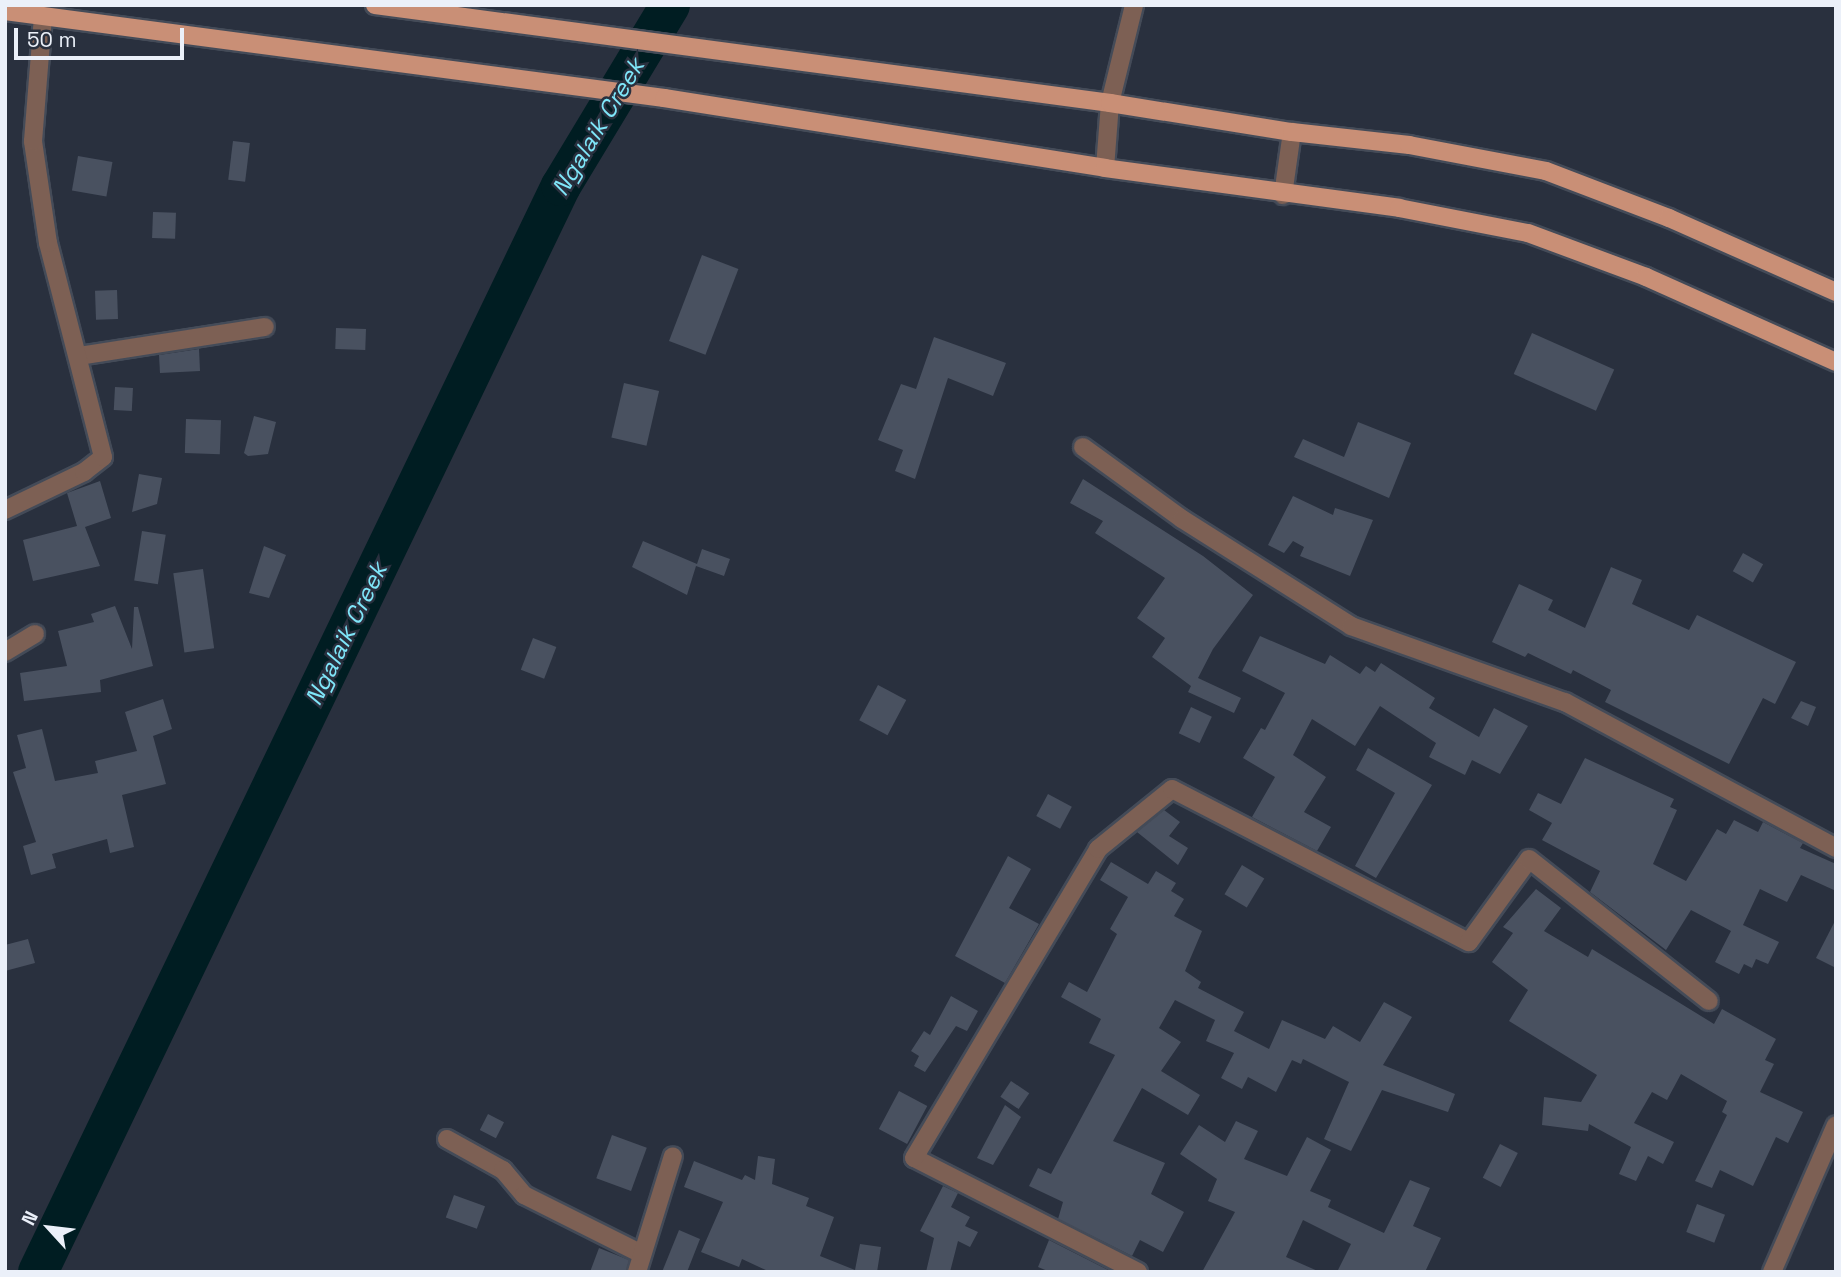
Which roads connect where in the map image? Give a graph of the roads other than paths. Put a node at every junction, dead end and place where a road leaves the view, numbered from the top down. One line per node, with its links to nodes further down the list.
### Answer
1 (375, 5): 5 (main road)
2 (1134, 5): 5 (street)
3 (5, 11): 4 (main road)
4 (43, 16): 7 (main road); 11 (street)
5 (1110, 103): 6 (main road); 7 (street)
6 (1292, 132): 8 (street); 9 (main road)
7 (1105, 168): 8 (main road)
8 (1283, 195): 12 (main road)
9 (1836, 292)
10 (265, 327): 11 (street)
11 (79, 356): 14 (street)
12 (1836, 362)
13 (1083, 447): 17 (street)
14 (5, 510)
15 (35, 634): 16 (street)
16 (5, 652)
17 (1836, 848)
18 (1709, 1001): 23 (street)
19 (1836, 1125): 24 (street)
20 (447, 1139): 22 (street)
21 (673, 1156): 22 (street)
22 (640, 1263)
23 (1138, 1272)
24 (1772, 1272)

